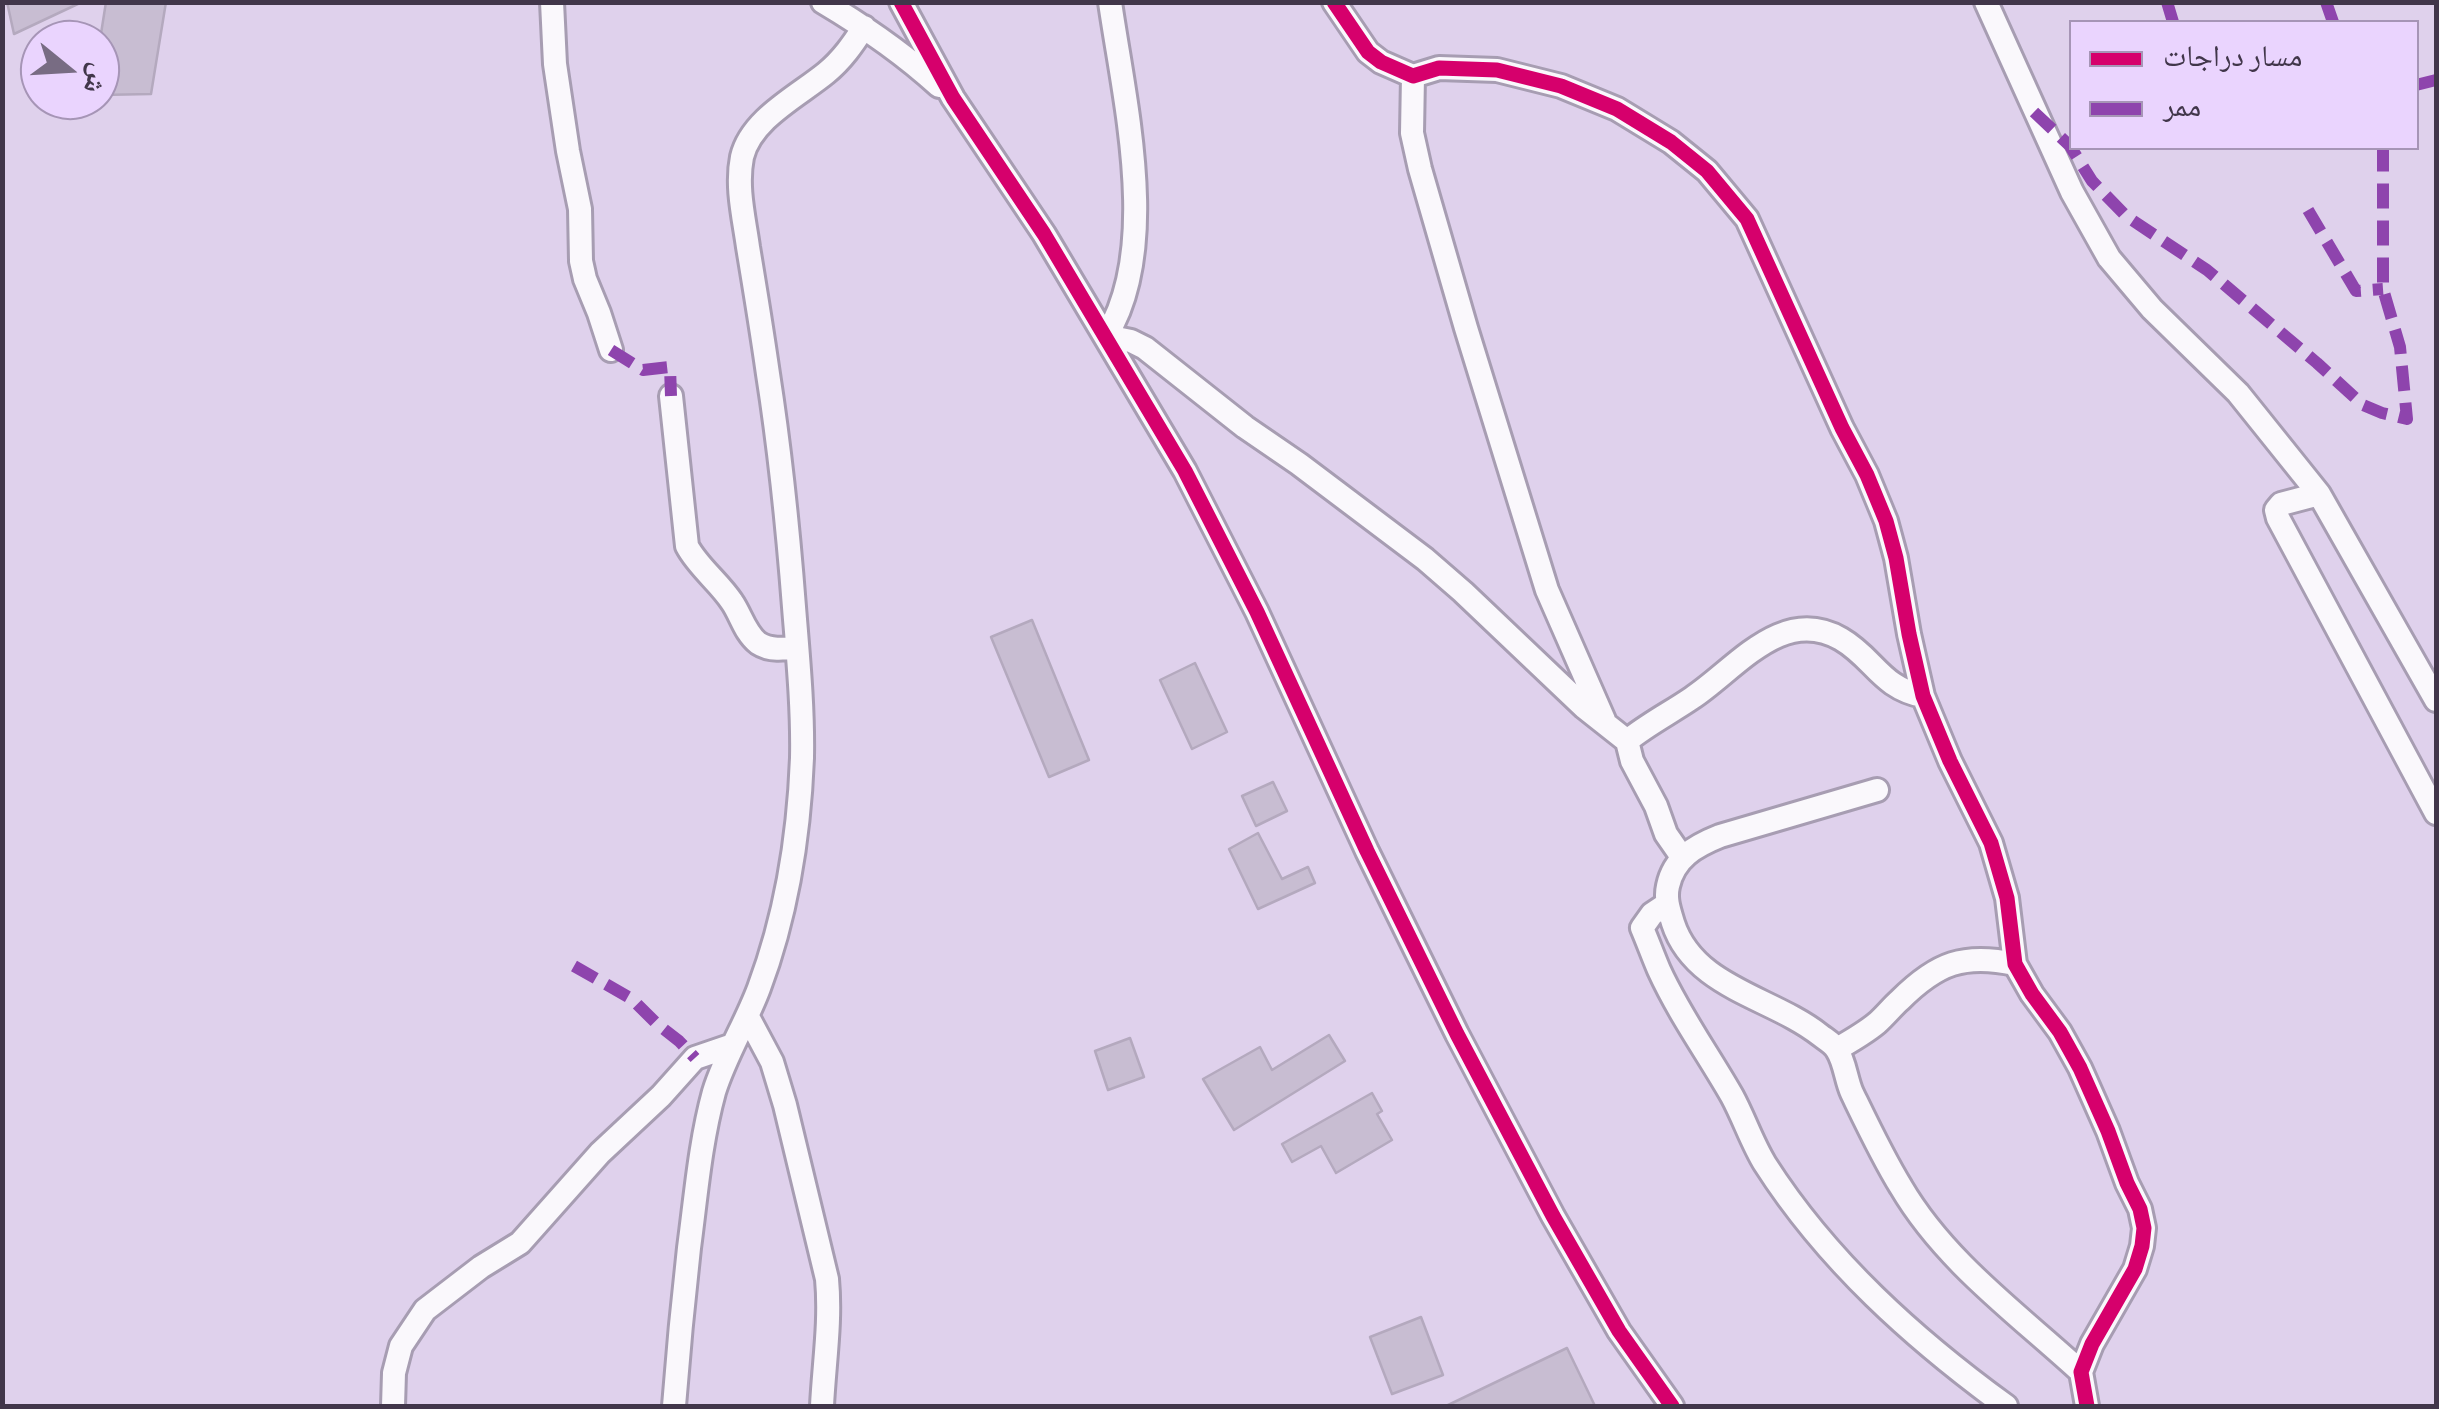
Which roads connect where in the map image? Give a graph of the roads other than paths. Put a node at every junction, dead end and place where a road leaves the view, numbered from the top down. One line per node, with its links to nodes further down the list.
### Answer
1 (552, 2): 11 (street)
2 (823, 2): 7 (street)
3 (901, 2): 9 (street)
4 (1110, 2): 10 (street)
5 (1334, 2): 8 (street)
6 (1986, 2): 13 (street)
7 (864, 26): 9 (street); 14 (street)
8 (1414, 76): 15 (street); 17 (street)
9 (952, 98): 10 (street)
10 (1106, 336): 17 (street); 31 (street)
11 (611, 350)
12 (671, 396): 14 (street)
13 (2319, 494): 16 (street); 20 (street)
14 (797, 647): 24 (street)
15 (1922, 696): 18 (street); 23 (street)
16 (2436, 700)
17 (1606, 723): 18 (street)
18 (1627, 741): 21 (street)
19 (1877, 790): 21 (street)
20 (2436, 813)
21 (1682, 858): 22 (street)
22 (1667, 904): 26 (street); 32 (street)
23 (2016, 964): 26 (street); 27 (street)
24 (748, 1017): 25 (street); 30 (street)
25 (733, 1045): 28 (street); 29 (street)
26 (1837, 1049): 27 (street)
27 (2081, 1372): 33 (street)
28 (392, 1406)
29 (674, 1406)
30 (822, 1406)
31 (1672, 1406)
32 (2006, 1406)
33 (2088, 1406)

